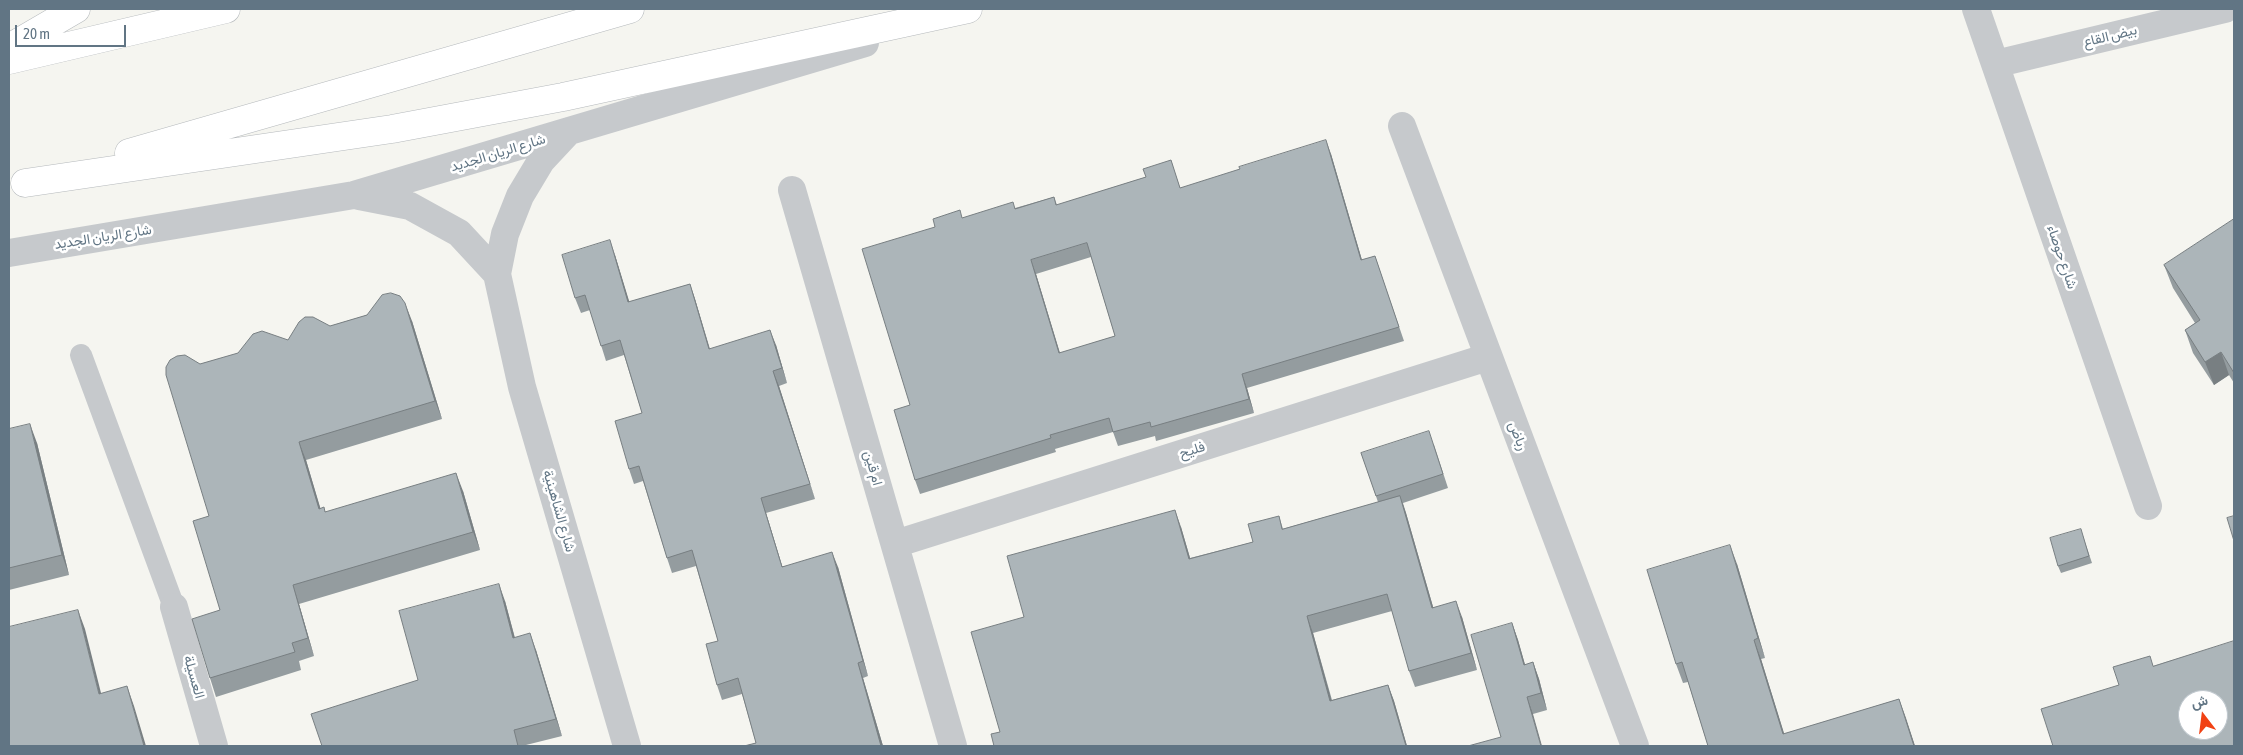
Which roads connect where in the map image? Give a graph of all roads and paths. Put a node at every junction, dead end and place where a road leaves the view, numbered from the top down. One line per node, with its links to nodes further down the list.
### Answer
1 (76, 9): 8 (highway)
2 (226, 9): 9 (highway)
3 (630, 9): 13 (highway)
4 (968, 9): 13 (highway)
5 (978, 9): 12 (street, شارع الريان الجديد)
6 (1976, 9): 10 (street, شارع حوصاء)
7 (2225, 9): 10 (street, بيض القاع)
8 (9, 48)
9 (9, 60)
10 (1995, 64): 20 (street, شارع حوصاء)
11 (1402, 126): 19 (street, رباض)
12 (569, 132): 15 (street, شارع الريان الجديد); 17 (street, شارع الشاهينية)
13 (17, 185)
14 (792, 190): 21 (street, ام قين)
15 (354, 195): 16 (street, شارع الريان الجديد); 17 (street)
16 (9, 253)
17 (497, 274): 24 (street, شارع الشاهينية)
18 (81, 355): 22 (lane)
19 (1488, 357): 21 (street, فليح); 26 (street, رباض)
20 (2148, 506)
21 (895, 544): 25 (street, ام قين)
22 (174, 607): 23 (street, العسيلة)
23 (214, 746)
24 (627, 746)
25 (953, 746)
26 (1635, 746)

